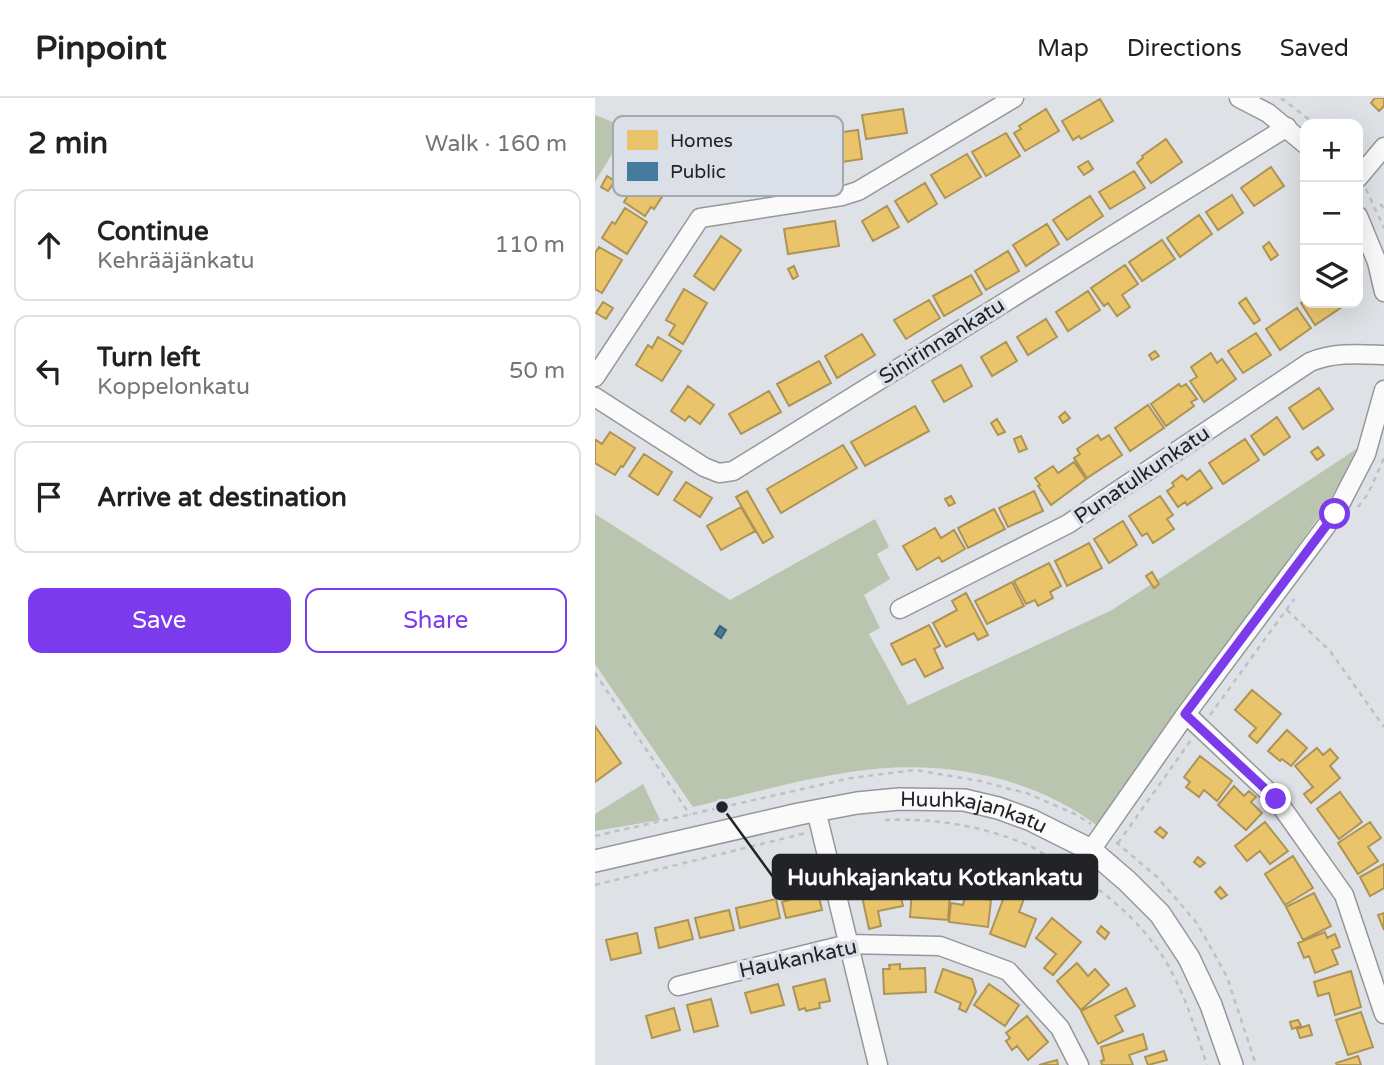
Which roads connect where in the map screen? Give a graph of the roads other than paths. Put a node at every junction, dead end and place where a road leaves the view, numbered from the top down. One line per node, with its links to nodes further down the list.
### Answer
1 (1014, 98): 8 (street)
2 (1239, 98): 3 (street)
3 (1287, 127): 4 (street); 14 (street, Sinirinnankatu)
4 (1300, 139)
5 (1384, 147): 6 (street)
6 (1363, 171)
7 (842, 196): 12 (street)
8 (843, 196)
9 (1363, 228): 10 (street)
10 (1384, 292)
11 (1384, 355): 15 (street, Punatulkunkatu)
12 (595, 377)
13 (1384, 390): 16 (street)
14 (595, 397)
15 (900, 609)
16 (1185, 714): 18 (street); 22 (street)
17 (818, 820): 18 (street, Huuhkajankatu); 19 (street, Huuhkajankatu); 20 (street)
18 (1091, 849): 25 (street, Huuhkajankatu)
19 (595, 861)
20 (848, 944): 21 (street, Haukankatu); 23 (street); 24 (street, Haukankatu)
21 (678, 986)
22 (1384, 1014)
23 (877, 1065)
24 (1079, 1065)
25 (1232, 1065)

